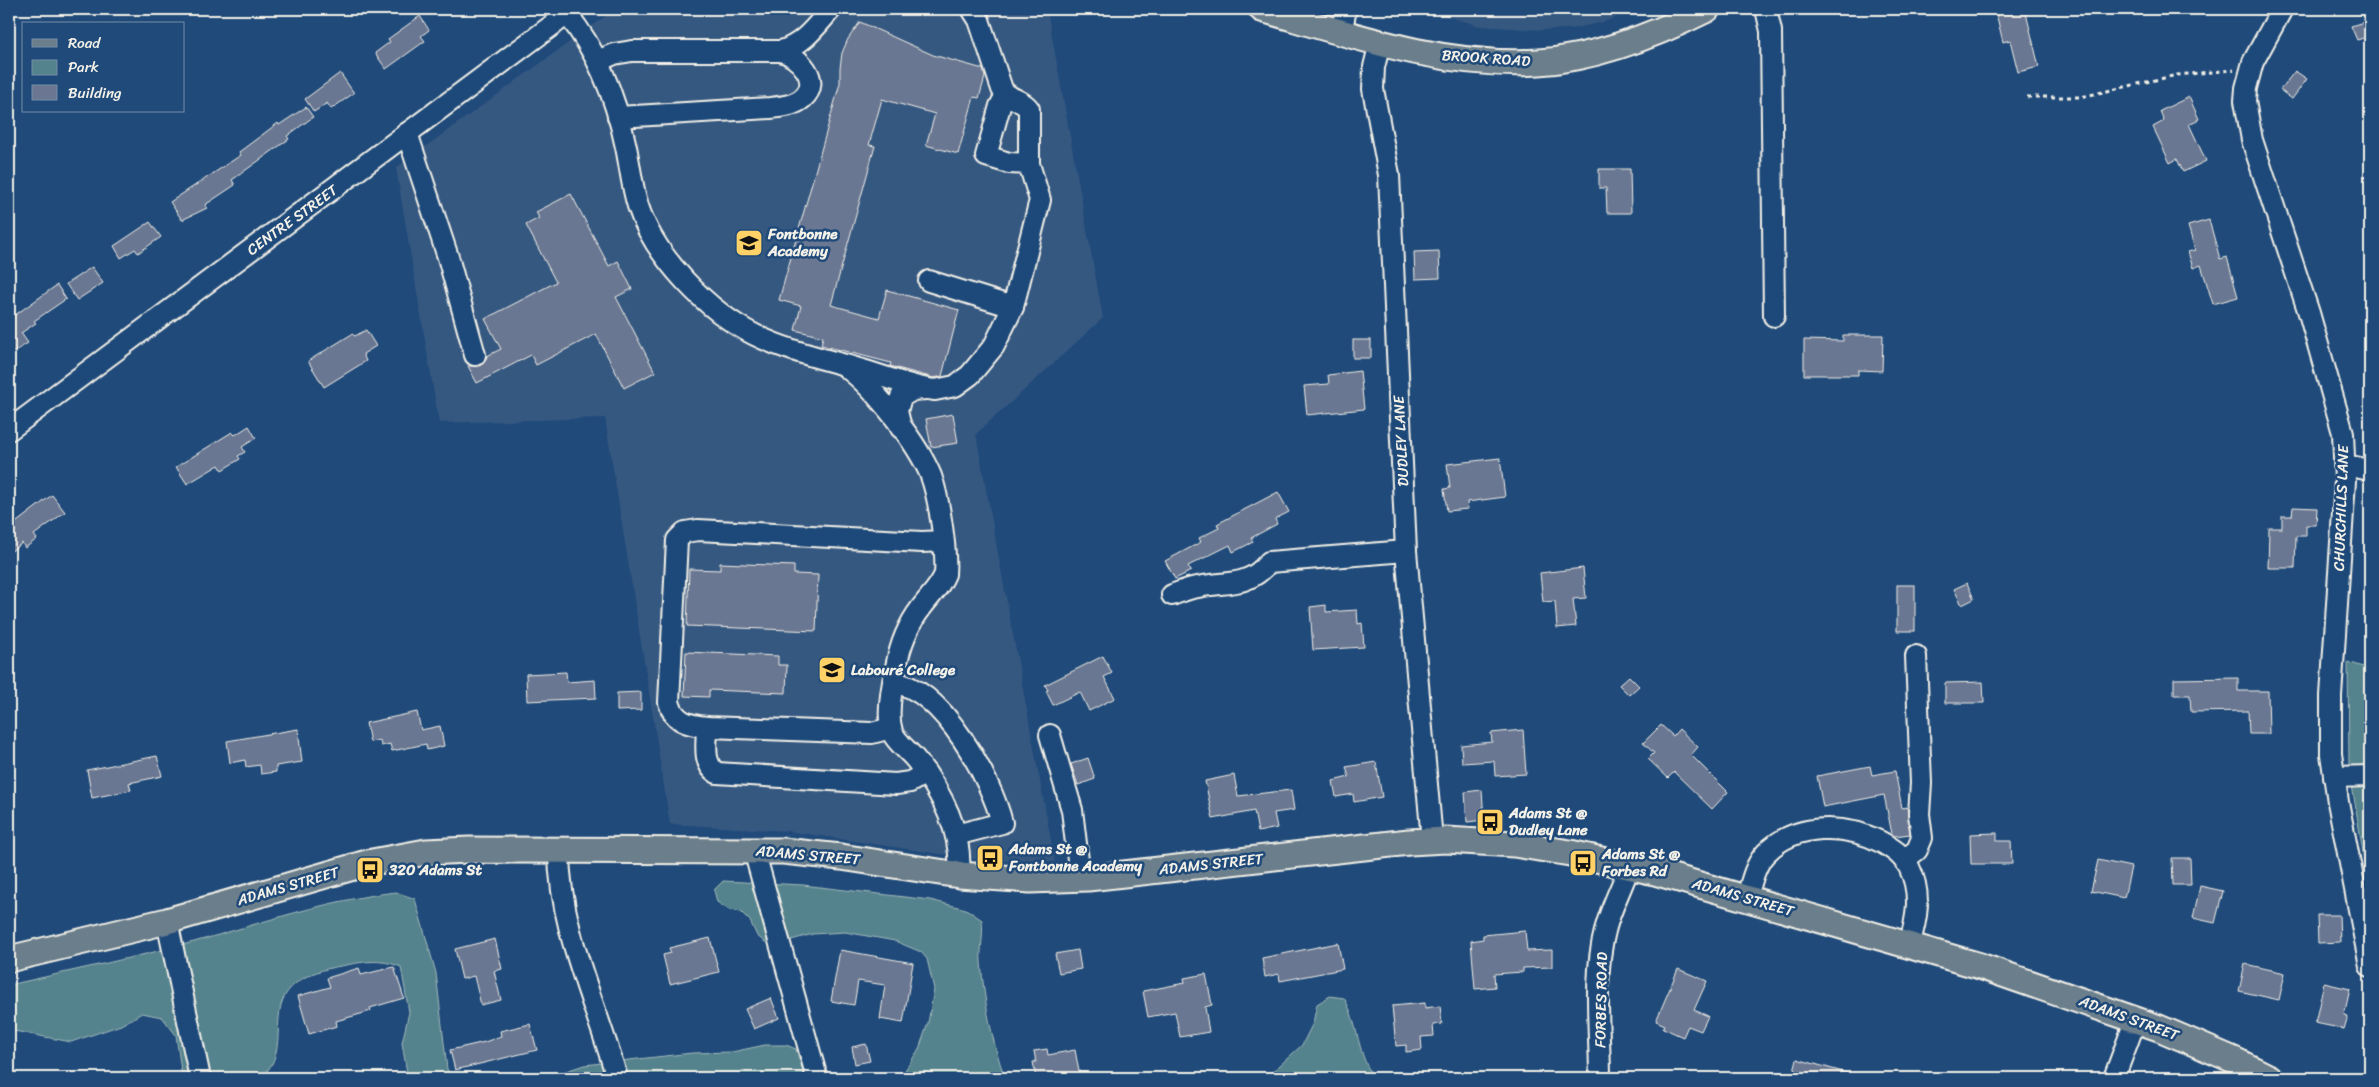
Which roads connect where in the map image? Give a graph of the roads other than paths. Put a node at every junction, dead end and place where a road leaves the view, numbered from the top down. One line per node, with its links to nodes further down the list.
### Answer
1 (831, 9): 11 (street)
2 (972, 9): 13 (street)
3 (1262, 9): 9 (main road, BROOK ROAD)
4 (1346, 9): 9 (street)
5 (1707, 9): 10 (main road, BROOK ROAD)
6 (1766, 9): 19 (street)
7 (2282, 9): 25 (street, CHURCHILLS LANE)
8 (570, 11): 12 (street); 15 (street, CENTRE STREET)
9 (1341, 33): 10 (main road, BROOK ROAD)
10 (1380, 43): 28 (street, DUDLEY LANE)
11 (781, 50): 12 (street); 14 (street)
12 (598, 61): 14 (street)
13 (1006, 95): 16 (street); 16 (street)
14 (618, 117): 21 (street)
15 (407, 133): 20 (street); 24 (street, CENTRE STREET)
16 (1029, 164): 18 (street)
17 (928, 281): 18 (street)
18 (1013, 307): 22 (street)
19 (1774, 316)
20 (475, 355)
21 (839, 363): 22 (street); 23 (street)
22 (926, 389): 23 (street)
23 (901, 428): 27 (street)
24 (9, 430)
25 (2345, 465): 26 (street); 37 (street, CHURCHILLS LANE)
26 (2370, 470)
27 (943, 541): 31 (street); 32 (street)
28 (1406, 551): 29 (street); 39 (street, DUDLEY LANE)
29 (1172, 595)
30 (1916, 656): 42 (street)
31 (894, 683): 33 (street); 38 (street)
32 (707, 726): 33 (street); 35 (street)
33 (890, 728): 35 (street)
34 (1050, 735): 45 (street)
35 (926, 773): 38 (street)
36 (2370, 776): 37 (street)
37 (2334, 777): 50 (street, CHURCHILLS LANE)
38 (956, 835): 44 (street)
39 (1432, 840): 43 (main road, ADAMS STREET); 45 (main road, ADAMS STREET)
40 (559, 850): 41 (main road, ADAMS STREET); 47 (main road, ADAMS STREET); 53 (street)
41 (754, 850): 44 (main road, ADAMS STREET); 54 (street)
42 (1904, 860): 46 (street); 48 (street)
43 (1629, 866): 46 (main road, ADAMS STREET); 55 (street, FORBES ROAD)
44 (959, 875): 45 (main road, ADAMS STREET)
45 (1080, 878)
46 (1747, 898): 48 (main road, ADAMS STREET)
47 (167, 921): 49 (main road, ADAMS STREET); 52 (street)
48 (1909, 945): 51 (main road, ADAMS STREET)
49 (9, 959)
50 (2370, 966)
51 (2136, 1019): 56 (street); 57 (main road, ADAMS STREET)
52 (200, 1078)
53 (617, 1078)
54 (817, 1078)
55 (1600, 1078)
56 (2114, 1078)
57 (2270, 1078)

